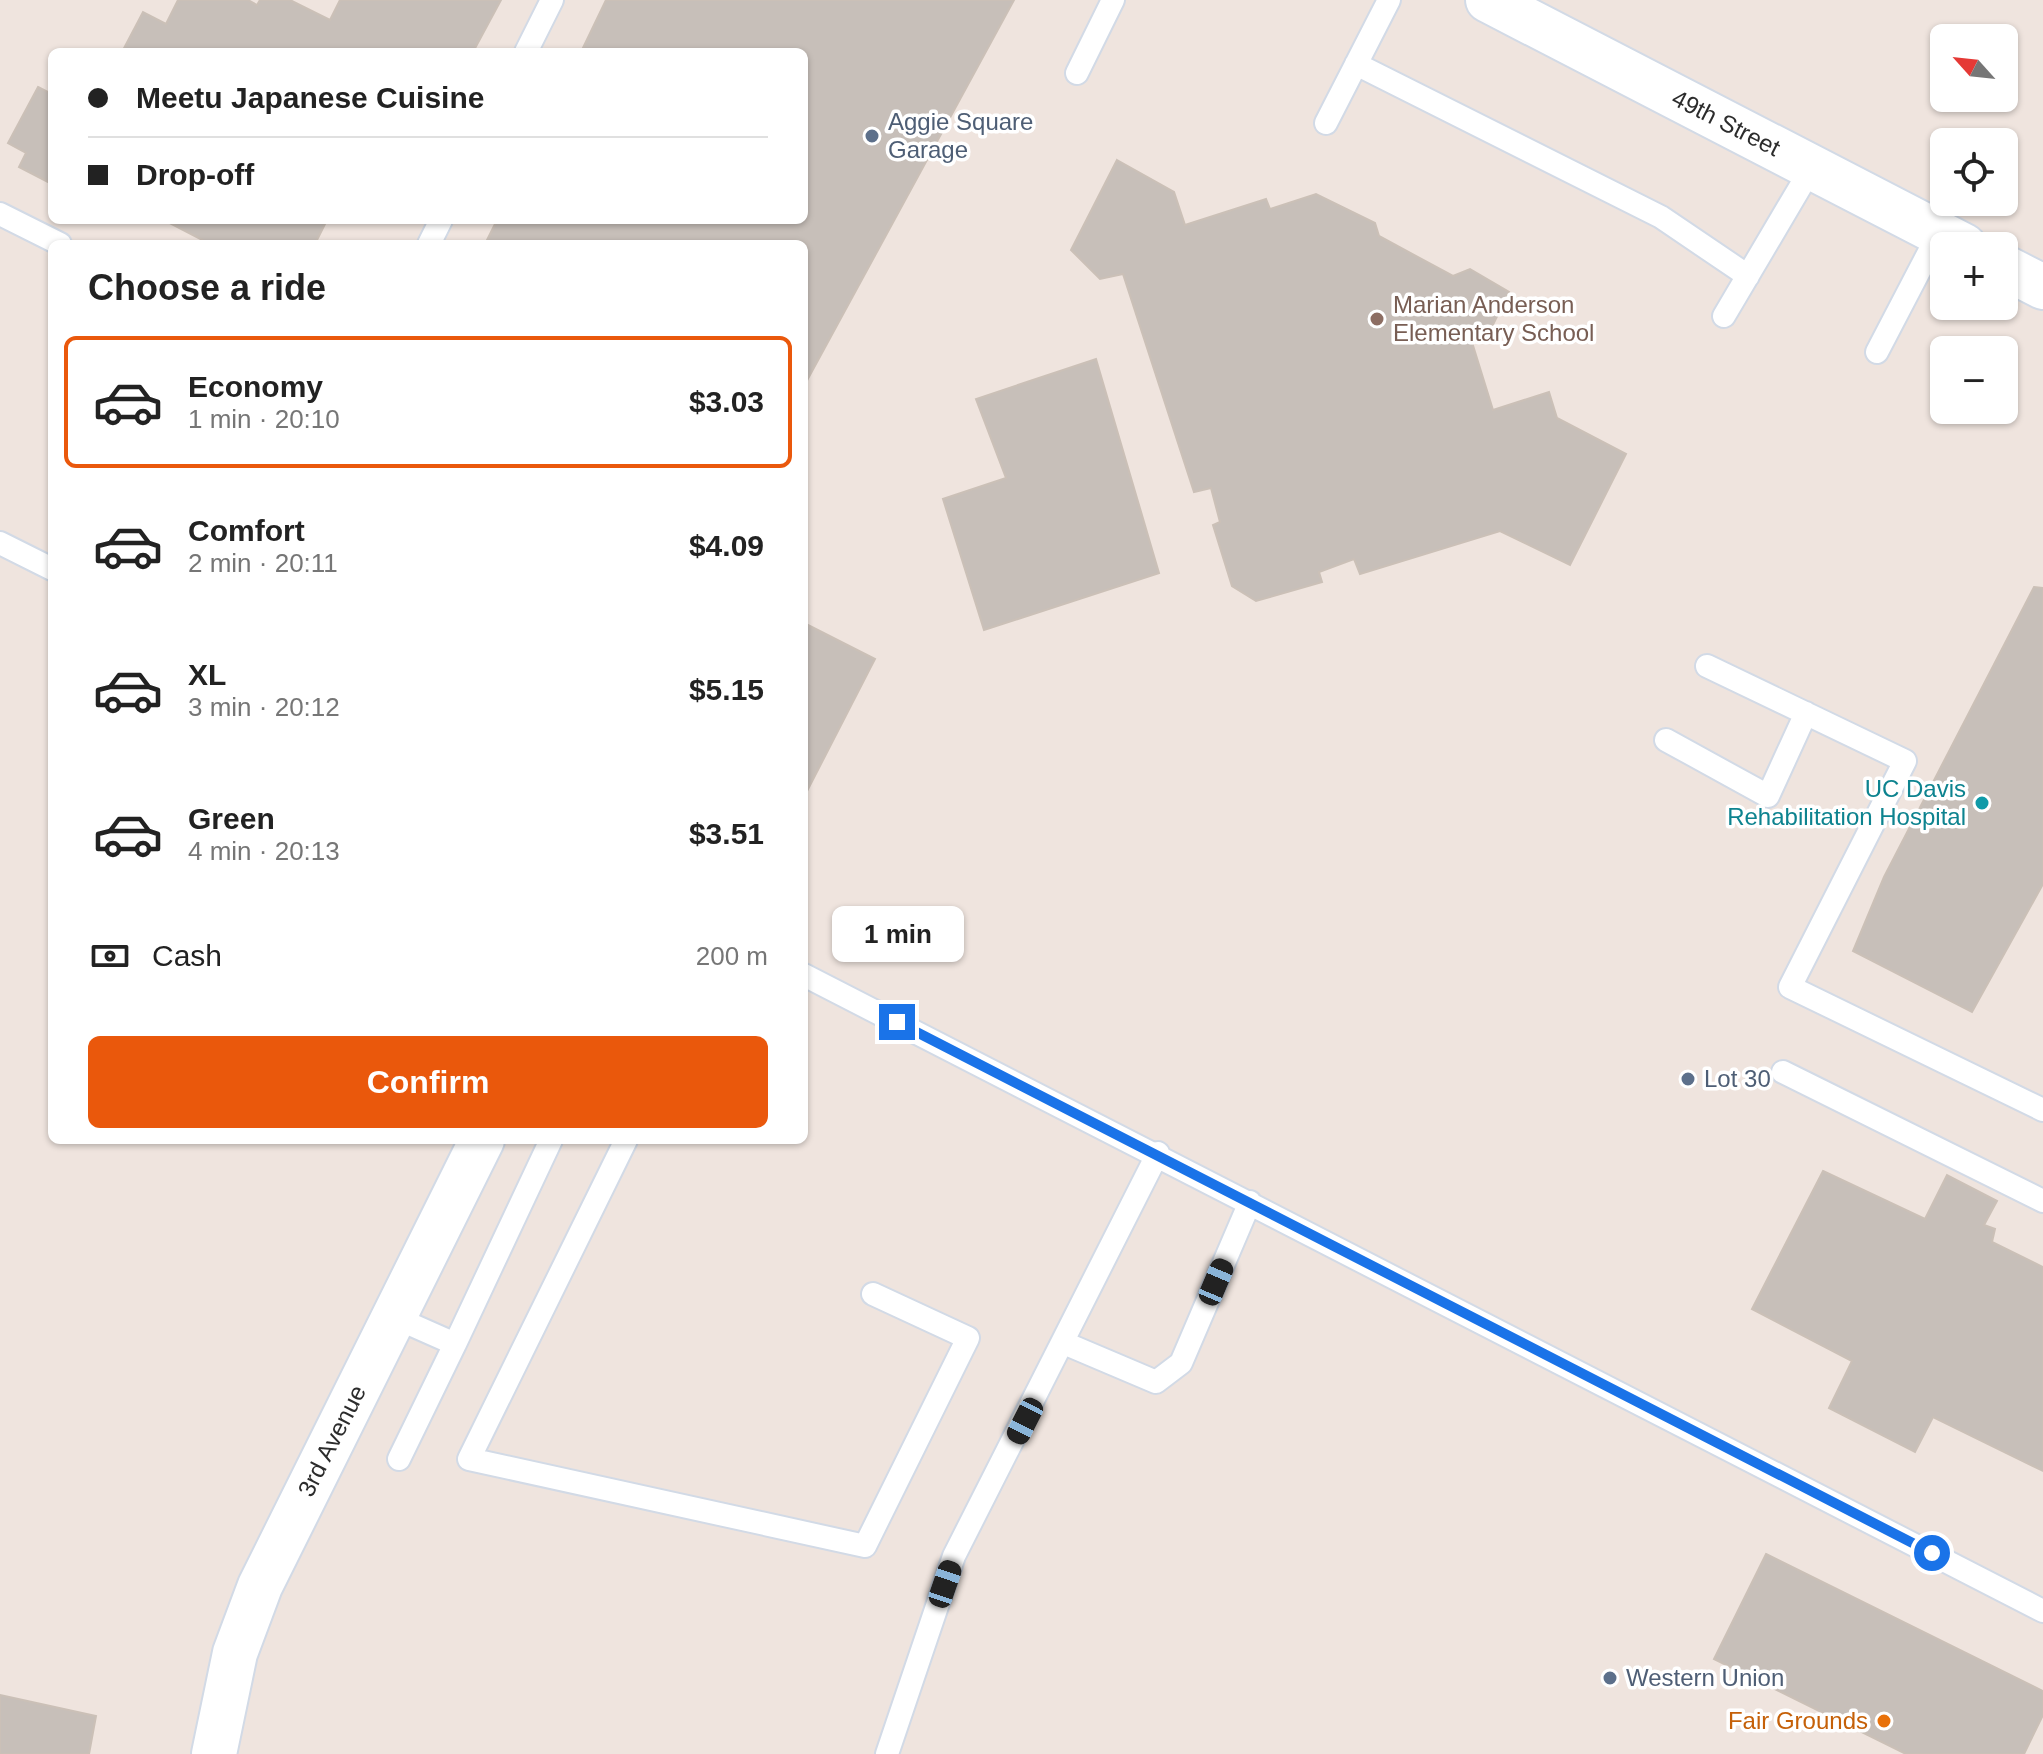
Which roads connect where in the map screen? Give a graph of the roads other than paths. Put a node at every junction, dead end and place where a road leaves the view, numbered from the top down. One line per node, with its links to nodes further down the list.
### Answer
1 (552, 0): 5 (lane)
2 (1113, 0): 7 (lane)
3 (1389, 0): 6 (lane)
4 (1488, 0): 9 (street, 49th Street)
5 (528, 48)
6 (1356, 64): 8 (lane); 15 (lane)
7 (1077, 73)
8 (1326, 123)
9 (1812, 167): 11 (street, 49th Street); 15 (lane)
10 (0, 214): 12 (lane)
11 (1937, 232)
12 (52, 240)
13 (1930, 271): 18 (lane)
14 (2018, 274): 16 (street)
15 (1748, 276): 17 (lane)
16 (2043, 287)
17 (1724, 316)
18 (1877, 352)
19 (0, 543): 20 (lane)
20 (48, 567)
21 (1707, 666): 22 (lane)
22 (1806, 713): 23 (lane); 26 (lane)
23 (1666, 740)
24 (808, 977): 30 (lane)
25 (1783, 1072): 31 (lane)
26 (2043, 1110)
27 (480, 1144): 34 (street, 3rd Avenue)
28 (549, 1144): 36 (lane)
29 (624, 1144): 33 (lane)
30 (1158, 1153): 32 (lane); 35 (lane)
31 (2043, 1201)
32 (1250, 1202): 35 (lane); 38 (lane)
33 (873, 1294)
34 (394, 1317): 36 (lane); 39 (street, 3rd Avenue)
35 (1064, 1343): 40 (lane)
36 (455, 1344): 37 (lane)
37 (399, 1459)
38 (2043, 1611)
39 (214, 1754)
40 (887, 1754)

